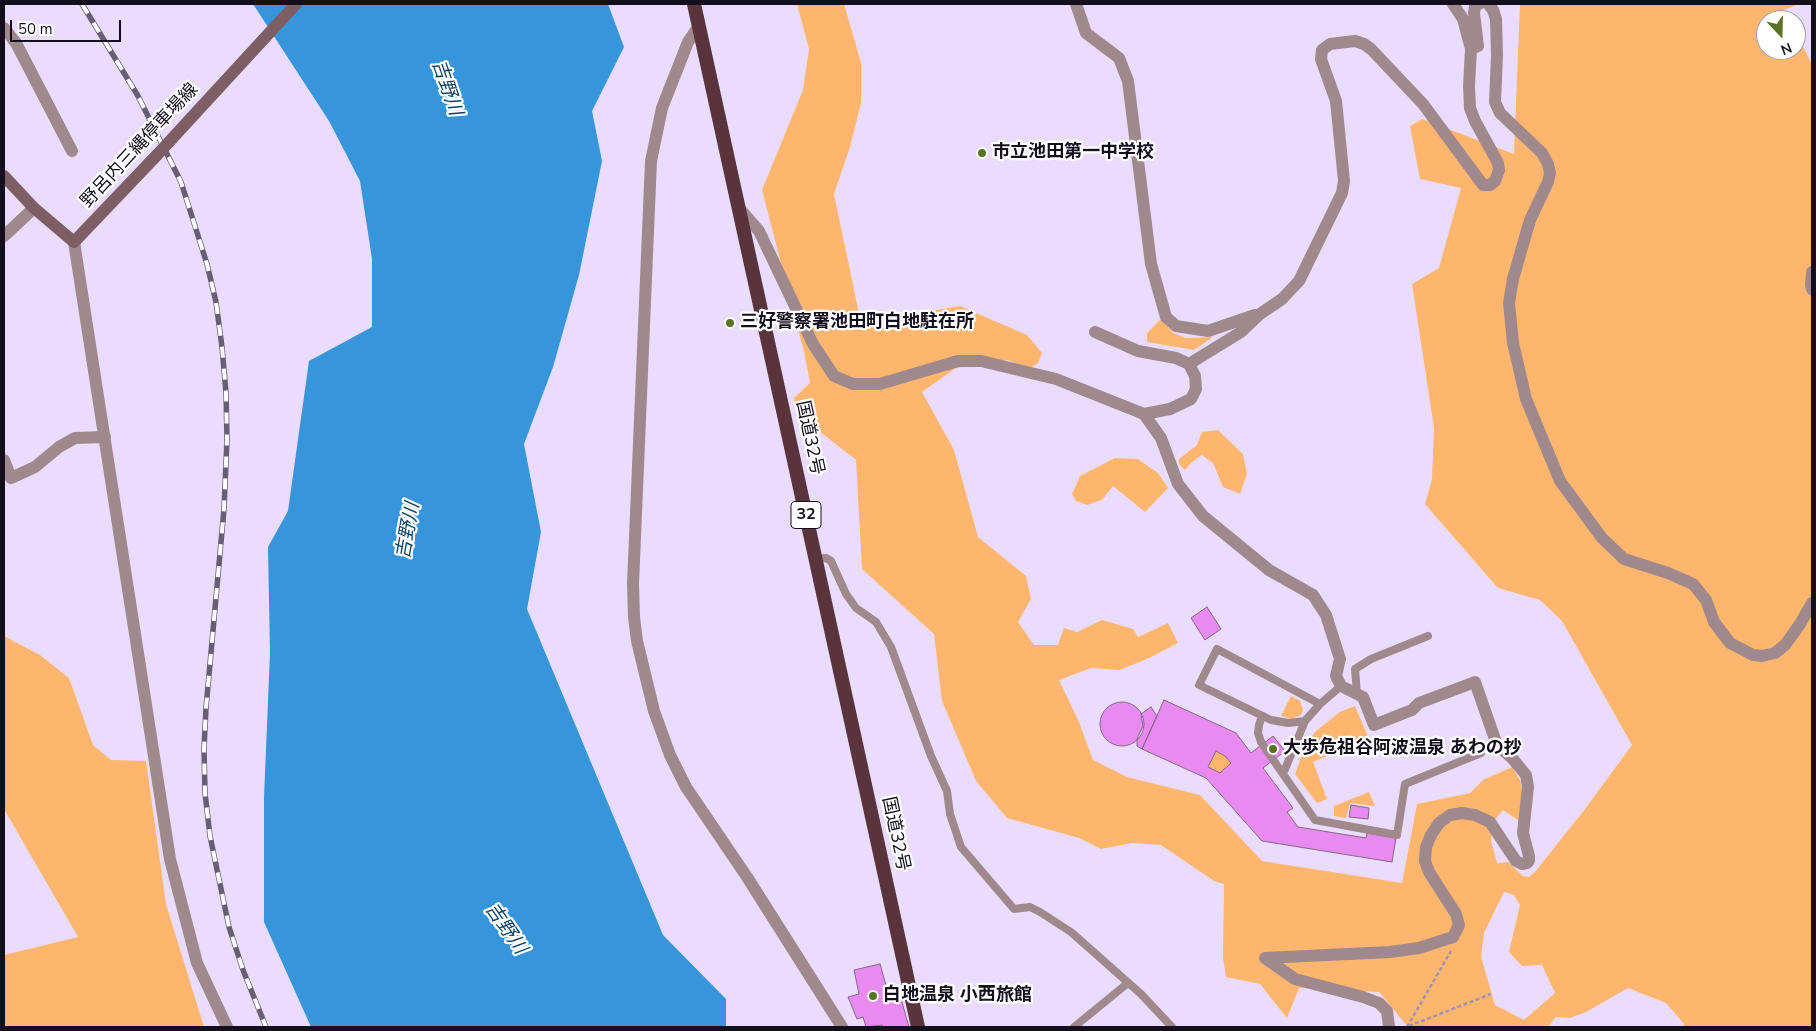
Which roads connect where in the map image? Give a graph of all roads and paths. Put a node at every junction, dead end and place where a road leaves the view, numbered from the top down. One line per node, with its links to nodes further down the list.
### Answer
1 (296, 4): 15 (main road, 野呂内三縄停車場線, bridge)
2 (694, 4): 7 (highway, 国道32号 / 32)
3 (1076, 4): 18 (street)
4 (1453, 4): 9 (street)
5 (1479, 4): 9 (street)
6 (1488, 4): 26 (street)
7 (699, 26): 13 (highway, 国道32号 / 32); 39 (street)
8 (4, 28): 10 (street)
9 (1471, 49): 18 (street)
10 (72, 151)
11 (4, 176): 12 (main road)
12 (34, 208): 14 (street); 15 (main road)
13 (739, 208): 21 (street); 25 (highway, 国道32号 / 32)
14 (4, 236)
15 (74, 242): 22 (street)
16 (1812, 272): 17 (street)
17 (1812, 288)
18 (1260, 314): 20 (street)
19 (1096, 332): 20 (street)
20 (1189, 364): 21 (street)
21 (1144, 414): 28 (street)
22 (105, 437): 24 (street); 38 (street)
23 (4, 460): 24 (street)
24 (7, 479)
25 (815, 559): 36 (lane); 40 (highway, 国道32号 / 32)
26 (1812, 603)
27 (1428, 636): 29 (lane)
28 (1341, 686): 29 (street); 30 (lane)
29 (1357, 694): 35 (street)
30 (1320, 704): 31 (lane); 32 (lane)
31 (1262, 716): 32 (lane); 34 (lane)
32 (1305, 721): 34 (lane)
33 (1481, 753): 34 (lane)
34 (1283, 774)
35 (1453, 937): 43 (street); 44 (path)
36 (1128, 983): 41 (lane); 42 (lane)
37 (1491, 994): 44 (path)
38 (226, 1027)
39 (842, 1027)
40 (918, 1027)
41 (1074, 1027)
42 (1172, 1027)
43 (1389, 1027)
44 (1408, 1027)

